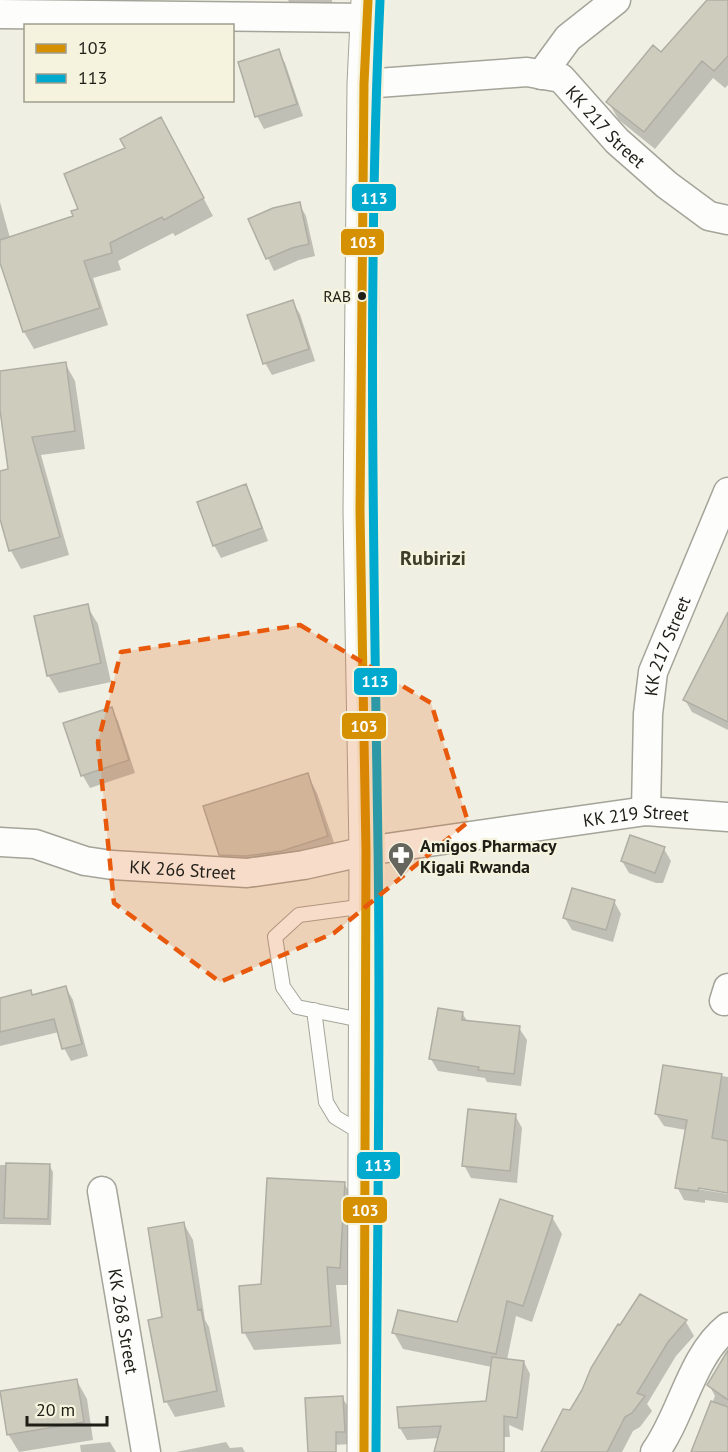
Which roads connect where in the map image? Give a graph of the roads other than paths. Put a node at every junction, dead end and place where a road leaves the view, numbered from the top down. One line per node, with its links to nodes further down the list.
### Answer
1 (616, 0): 4 (street)
2 (368, 9): 3 (street); 5 (main road)
3 (0, 14)
4 (541, 75): 5 (street, KK 217 Street); 6 (street, KK 217 Street)
5 (364, 84): 11 (main road)
6 (728, 220)
7 (728, 492): 8 (street, KK 217 Street)
8 (646, 810): 9 (street, KK 219 Street); 11 (street, KK 219 Street)
9 (728, 817)
10 (0, 842): 11 (street, KK 266 Street)
11 (366, 851): 12 (main road)
12 (366, 906): 13 (lane); 14 (main road)
13 (314, 1010): 14 (lane); 15 (lane)
14 (366, 1021): 15 (main road)
15 (365, 1135): 19 (main road)
16 (102, 1191): 18 (street, KK 268 Street)
17 (728, 1327): 20 (street)
18 (146, 1452)
19 (364, 1452)
20 (655, 1452)

